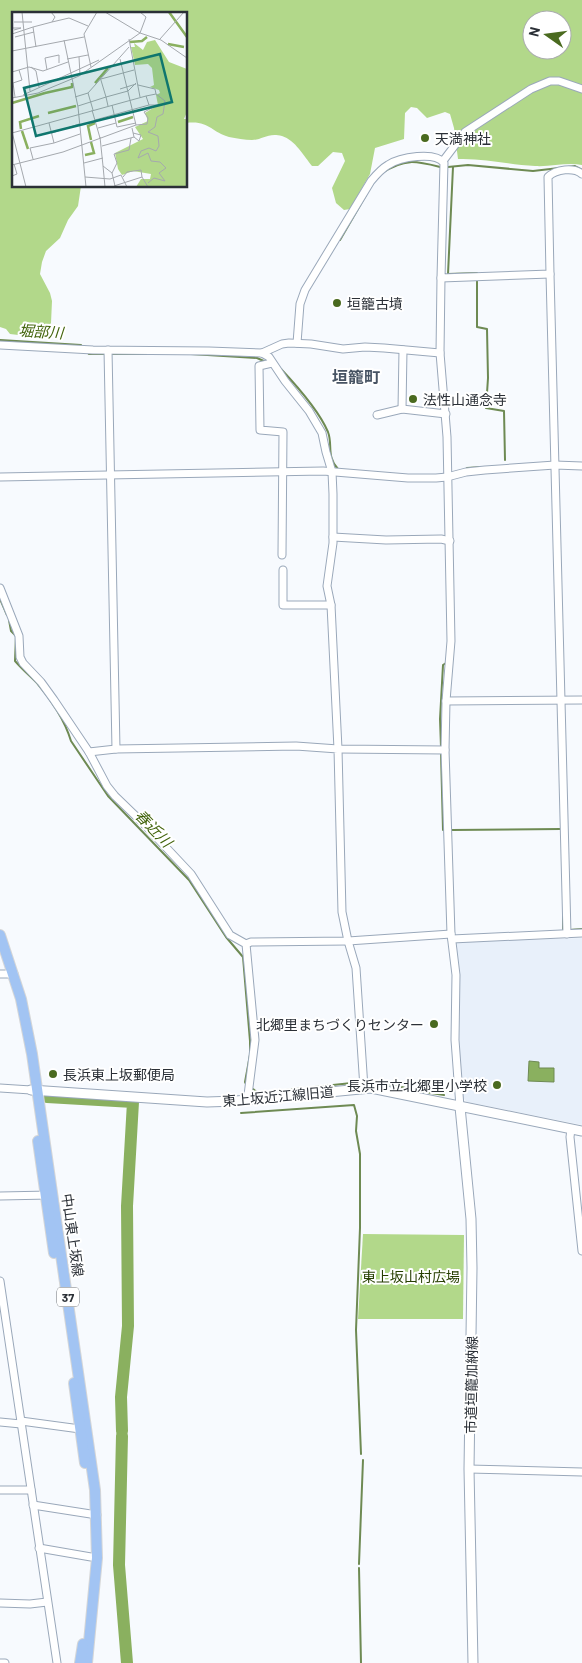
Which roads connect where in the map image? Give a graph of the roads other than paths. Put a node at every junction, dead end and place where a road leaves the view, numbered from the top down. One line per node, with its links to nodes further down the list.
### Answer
1 (582, 89): 2 (street)
2 (443, 161): 5 (street); 6 (street)
3 (582, 174): 4 (street)
4 (550, 274): 5 (street); 16 (street)
5 (441, 278): 10 (street)
6 (297, 343): 9 (street); 11 (street)
7 (0, 344): 8 (street)
8 (108, 350): 11 (street); 20 (street)
9 (402, 350): 10 (street); 13 (street)
10 (440, 353): 14 (street)
11 (262, 354): 12 (street)
12 (272, 363): 18 (street); 19 (street)
13 (402, 410): 14 (street); 15 (street)
14 (446, 414): 22 (street)
15 (377, 415)
16 (554, 462): 17 (street); 22 (street); 29 (street)
17 (582, 466)
18 (332, 472): 19 (street); 22 (street); 23 (street)
19 (283, 473): 20 (street); 25 (street)
20 (110, 475): 21 (street); 32 (street)
21 (0, 477)
22 (447, 477): 24 (street)
23 (333, 537): 24 (street); 28 (street)
24 (448, 540): 31 (street)
25 (282, 555)
26 (283, 570): 28 (street)
27 (0, 588): 35 (street)
28 (332, 605): 33 (street)
29 (561, 700): 30 (street); 31 (street); 37 (street)
30 (582, 700)
31 (446, 701): 34 (street)
32 (116, 749): 33 (street); 35 (street)
33 (338, 749): 34 (street); 40 (street)
34 (445, 750): 39 (street)
35 (89, 752): 41 (street)
36 (582, 933): 37 (street)
37 (567, 934): 39 (street)
38 (0, 935): 43 (main road, 中山東上坂線 / 37)
39 (452, 936): 40 (street); 48 (street)
40 (348, 941): 41 (street); 45 (street)
41 (246, 944): 47 (street)
42 (0, 954): 43 (main road, 中山東上坂線 / 37)
43 (7, 975): 46 (main road, 中山東上坂線 / 37)
44 (0, 1088): 46 (street)
45 (364, 1088): 47 (street, 東上坂近江線旧道); 48 (street, 東上坂近江線旧道)
46 (34, 1090): 47 (street, 東上坂近江線旧道); 51 (main road, 中山東上坂線 / 37)
47 (249, 1099)
48 (460, 1107): 49 (street, 東上坂近江線旧道); 59 (street, 市道垣籠加納線)
49 (571, 1129): 50 (street, 東上坂近江線旧道); 53 (street)
50 (582, 1131)
51 (49, 1195): 52 (street); 58 (main road, 中山東上坂線 / 37); 64 (main road, 中山東上坂線 / 37)
52 (0, 1196)
53 (582, 1251)
54 (0, 1281): 55 (street)
55 (3, 1313): 57 (street)
56 (0, 1422): 57 (street)
57 (21, 1423): 58 (street); 62 (street)
58 (80, 1428): 64 (main road, 中山東上坂線 / 37)
59 (469, 1469): 60 (street); 74 (street, 市道垣籠加納線)
60 (582, 1472)
61 (0, 1490): 62 (street)
62 (31, 1490): 63 (street)
63 (33, 1505): 64 (street); 65 (street)
64 (94, 1514): 66 (main road, 中山東上坂線 / 37); 73 (main road, 中山東上坂線 / 37)
65 (39, 1548): 66 (street); 67 (street)
66 (91, 1557): 72 (main road, 中山東上坂線 / 37)
67 (47, 1602): 68 (street); 71 (street)
68 (0, 1603)
69 (0, 1663): 70 (street)
70 (5, 1663)
71 (57, 1663)
72 (80, 1663)
73 (87, 1663)
74 (473, 1663)

